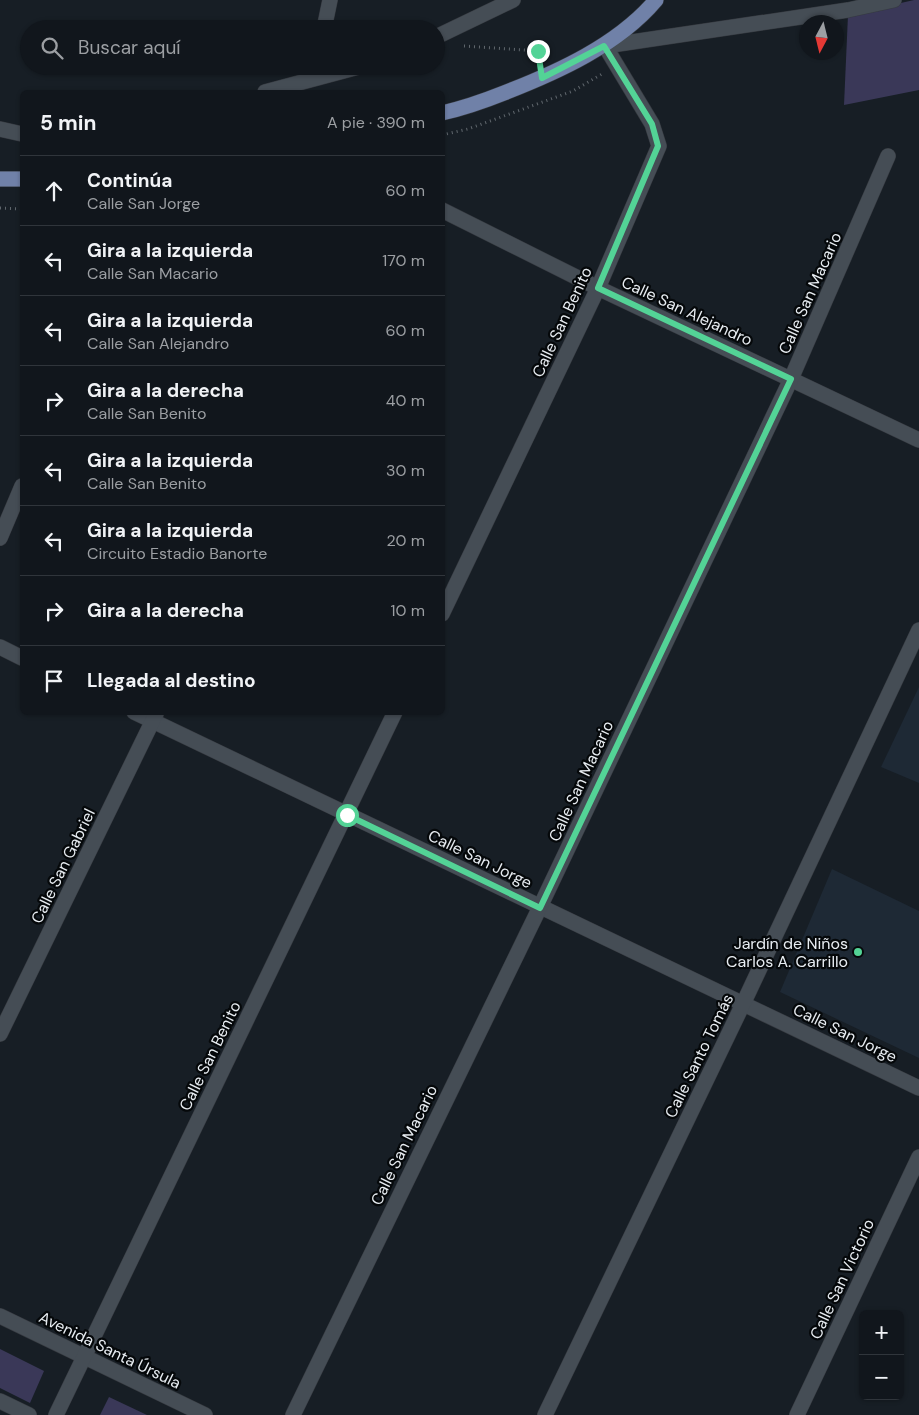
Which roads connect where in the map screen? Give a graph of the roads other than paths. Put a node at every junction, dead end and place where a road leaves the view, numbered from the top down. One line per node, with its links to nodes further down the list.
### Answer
1 (330, 0): 5 (street)
2 (513, 0): 6 (street)
3 (656, 0): 7 (main road)
4 (894, 0): 7 (street)
5 (326, 20)
6 (445, 33)
7 (604, 46): 10 (main road); 17 (street, Calle San Benito)
8 (308, 75): 9 (street)
9 (270, 90)
10 (445, 112)
11 (0, 129): 12 (street)
12 (20, 134)
13 (888, 156): 18 (street, Calle San Macario)
14 (0, 178): 15 (main road)
15 (20, 179)
16 (445, 212): 17 (street, Calle San Alejandro)
17 (598, 288): 18 (street, Calle San Alejandro); 22 (street, Calle San Benito)
18 (791, 379): 19 (street, Calle San Alejandro); 29 (street, Calle San Macario)
19 (919, 440)
20 (20, 491): 21 (street)
21 (0, 538)
22 (445, 608)
23 (919, 630): 30 (street, Calle Santo Tomás)
24 (0, 647): 25 (street)
25 (20, 657)
26 (394, 715): 28 (street, Calle San Benito)
27 (154, 717): 28 (street, Calle San Jorge); 31 (street, Calle San Gabriel)
28 (347, 815): 29 (street, Calle San Jorge); 35 (street, Calle San Benito)
29 (540, 908): 30 (street, Calle San Jorge); 40 (street, Calle San Macario)
30 (743, 1004): 32 (street, Calle San Jorge); 41 (street, Calle Santo Tomás)
31 (0, 1034)
32 (919, 1088)
33 (919, 1157): 42 (street, Calle San Victorio)
34 (0, 1316): 35 (street, Avenida Santa Úrsula)
35 (84, 1356): 38 (street, Calle San Benito); 39 (street, Avenida Santa Úrsula)
36 (0, 1402): 37 (street)
37 (29, 1415)
38 (56, 1415)
39 (205, 1415)
40 (292, 1415)
41 (545, 1415)
42 (797, 1415)

